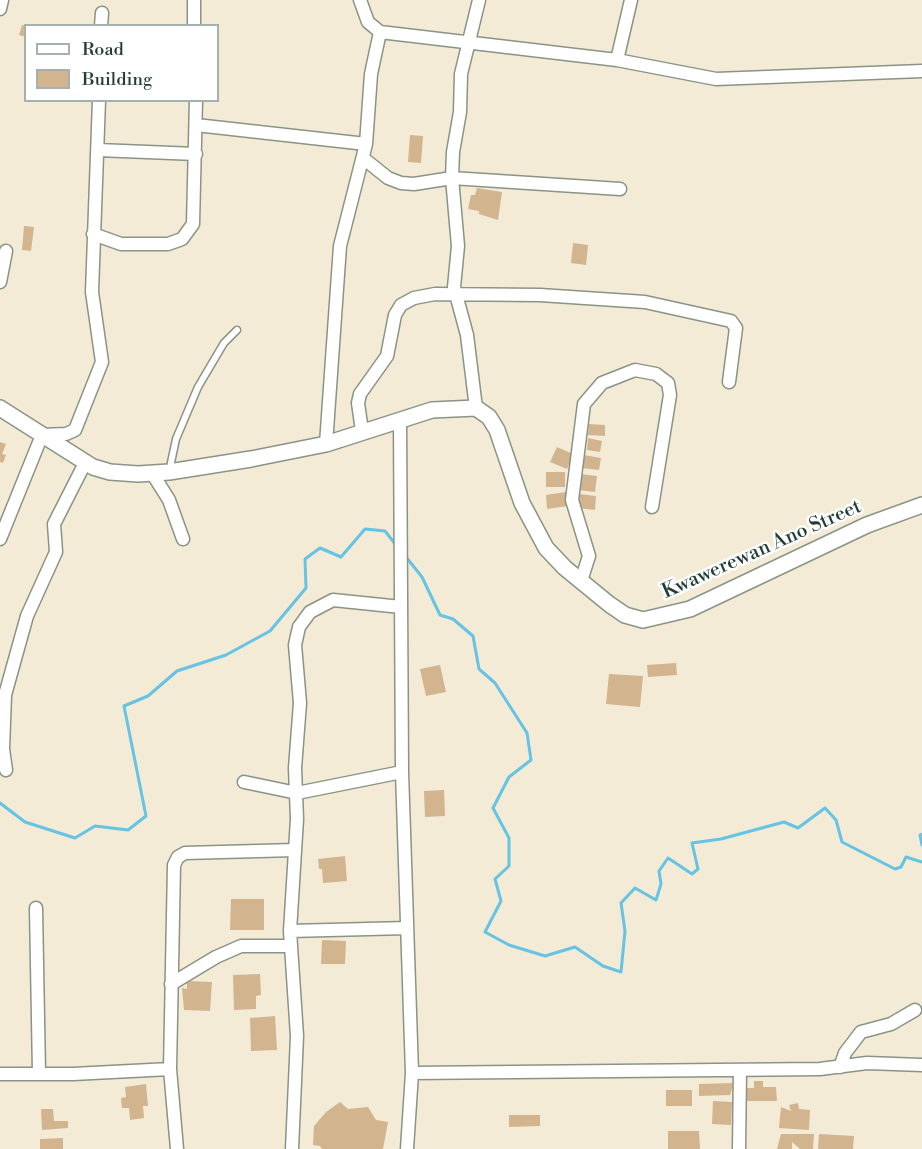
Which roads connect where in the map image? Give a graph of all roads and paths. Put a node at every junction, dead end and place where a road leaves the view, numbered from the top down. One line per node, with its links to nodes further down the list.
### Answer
1 (2, 0): 6 (street)
2 (194, 0): 7 (street)
3 (360, 0): 8 (street)
4 (479, 0): 9 (street)
5 (631, 0): 10 (street)
6 (0, 9)
7 (194, 24)
8 (380, 32): 9 (street); 15 (street)
9 (468, 41): 10 (street); 19 (street)
10 (617, 60): 11 (street)
11 (922, 71)
12 (99, 102): 16 (street)
13 (196, 102): 14 (street)
14 (196, 125): 15 (street); 17 (street)
15 (366, 144): 18 (street)
16 (98, 150): 17 (street); 21 (street)
17 (196, 154): 21 (street)
18 (363, 158): 19 (street); 32 (street)
19 (453, 178): 20 (street); 24 (street)
20 (620, 189)
21 (93, 234): 31 (street)
22 (6, 251): 23 (street)
23 (0, 282)
24 (455, 295): 26 (street); 28 (street); 30 (street)
25 (237, 330): 34 (lane)
26 (729, 382)
27 (0, 408): 31 (street)
28 (476, 408): 29 (street); 40 (street, Kwawerewan Ano Street)
29 (400, 420): 30 (street); 41 (street)
30 (362, 431): 32 (street)
31 (42, 435): 33 (street); 38 (street)
32 (326, 444): 34 (street)
33 (85, 463): 35 (street); 42 (street)
34 (169, 472): 35 (street)
35 (152, 473): 39 (street)
36 (922, 505): 40 (street, Kwawerewan Ano Street)
37 (652, 507): 40 (street)
38 (0, 539)
39 (183, 539)
40 (581, 581)
41 (401, 607): 43 (street); 45 (street)
42 (6, 771)
43 (402, 772): 45 (street); 48 (street)
44 (244, 782): 45 (street)
45 (297, 793): 46 (street)
46 (295, 850): 49 (street); 51 (street)
47 (36, 908): 59 (street)
48 (407, 928): 49 (street); 57 (street)
49 (290, 931): 50 (street)
50 (291, 946): 51 (street); 61 (street)
51 (171, 984): 55 (street)
52 (915, 1010): 54 (street)
53 (922, 1065): 54 (street)
54 (840, 1067): 56 (street)
55 (170, 1069): 59 (street); 60 (street)
56 (740, 1070): 57 (street); 63 (street)
57 (412, 1072): 62 (street)
58 (0, 1074): 59 (street)
59 (39, 1074)
60 (177, 1149)
61 (292, 1149)
62 (407, 1149)
63 (740, 1149)

